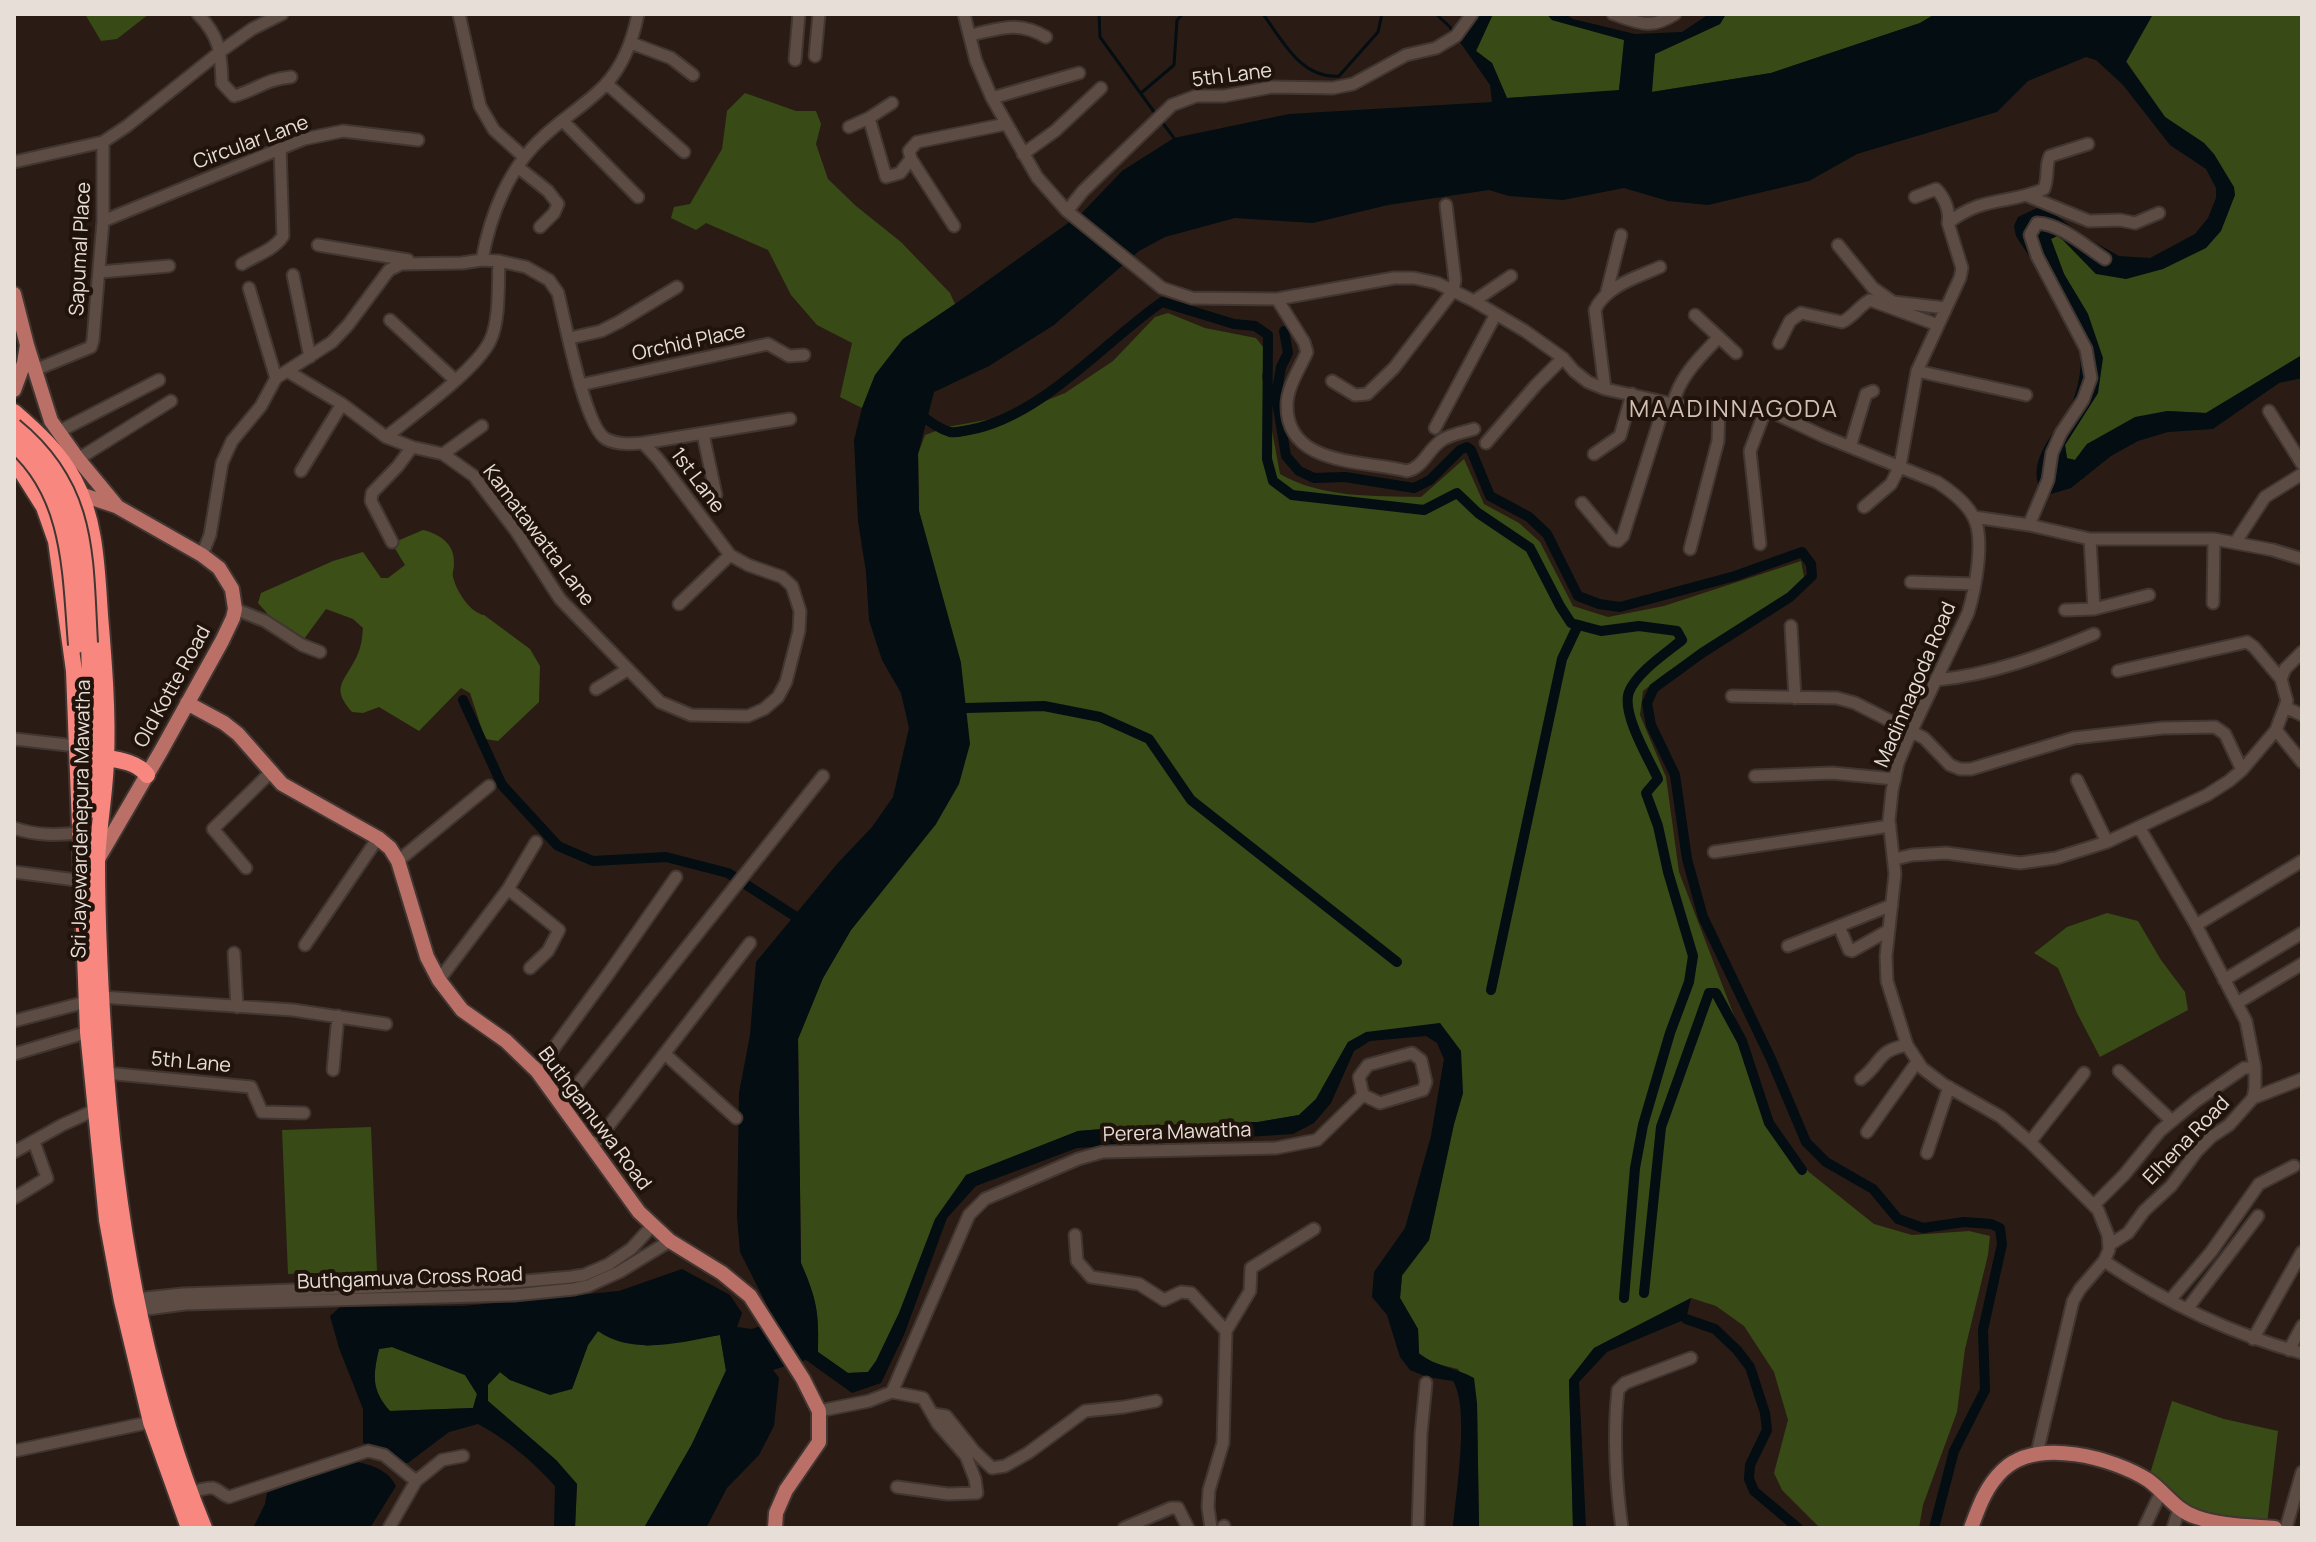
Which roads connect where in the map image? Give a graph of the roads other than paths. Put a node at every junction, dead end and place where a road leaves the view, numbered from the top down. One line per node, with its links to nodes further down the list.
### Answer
1 (198, 14): 14 (street)
2 (282, 14): 14 (street)
3 (459, 14): 36 (street)
4 (638, 14): 13 (street)
5 (799, 14): 16 (street)
6 (819, 14): 15 (street)
7 (964, 14): 11 (street)
8 (1472, 14): 41 (street, 5th Lane)
9 (1613, 14): 10 (street)
10 (1675, 14)
11 (970, 35): 12 (street); 22 (street)
12 (1046, 37)
13 (631, 43): 18 (street); 20 (street)
14 (221, 51): 19 (street); 29 (street)
15 (815, 56)
16 (795, 60)
17 (1079, 73): 22 (street)
18 (693, 75)
19 (291, 77)
20 (607, 84): 25 (street); 32 (street)
21 (1101, 88): 33 (street)
22 (992, 98): 26 (street)
23 (892, 103): 24 (street)
24 (869, 118): 27 (street); 34 (street)
25 (563, 121): 36 (street); 38 (street)
26 (1006, 124): 33 (street); 34 (street)
27 (849, 127)
28 (418, 140): 31 (street, Circular Lane)
29 (103, 142): 35 (street); 43 (street, Sapumal Place)
30 (2088, 144): 37 (street)
31 (280, 147): 43 (street, Circular Lane); 54 (street)
32 (684, 152)
33 (1023, 154): 41 (street)
34 (911, 159): 45 (street)
35 (14, 162)
36 (522, 163): 46 (street); 51 (street)
37 (2028, 196): 42 (street); 44 (street)
38 (638, 197)
39 (1915, 197): 44 (street)
40 (1446, 205): 62 (street)
41 (1070, 213): 65 (street)
42 (2159, 213)
43 (103, 221): 57 (street, Sapumal Place)
44 (1948, 223): 67 (street)
45 (954, 226)
46 (540, 227)
47 (1621, 235): 64 (street)
48 (318, 245): 53 (street)
49 (1838, 245): 67 (street)
50 (2105, 259): 128 (street)
51 (482, 260): 52 (street, 1st Lane); 53 (street, 1st Lane)
52 (499, 261): 73 (street, 1st Lane); 85 (street)
53 (422, 262): 78 (street)
54 (242, 264)
55 (169, 266): 57 (street)
56 (1660, 267): 64 (street)
57 (100, 272): 80 (street, Sapumal Place)
58 (293, 275): 78 (street)
59 (1511, 276): 66 (street)
60 (677, 287): 73 (street)
61 (249, 288): 83 (street)
62 (1453, 291): 65 (street); 66 (street); 86 (street)
63 (14, 294): 75 (main road)
64 (1606, 295): 88 (street)
65 (1277, 299): 105 (street)
66 (1474, 301): 68 (street)
67 (1946, 308): 71 (street)
68 (1496, 314): 79 (street); 104 (street)
69 (1695, 315): 72 (street)
70 (390, 320): 85 (street)
71 (1938, 325): 74 (street); 82 (street)
72 (1719, 337): 76 (street); 95 (street)
73 (570, 338): 87 (street, 1st Lane)
74 (1779, 343)
75 (22, 344): 80 (main road); 89 (main road)
76 (1736, 353)
77 (804, 355): 87 (street, Orchid Place)
78 (310, 357): 81 (street)
79 (1563, 358): 88 (street); 109 (street)
80 (35, 370): 101 (main road)
81 (287, 371): 83 (street); 94 (street, Kamatawatta Lane)
82 (1917, 371): 92 (street); 118 (street)
83 (276, 378): 135 (street)
84 (159, 380): 101 (street)
85 (455, 380): 107 (street)
86 (1332, 381)
87 (580, 385): 108 (street, 1st Lane)
88 (1605, 389): 91 (street)
89 (14, 390)
90 (1873, 391): 112 (street)
91 (1632, 394): 95 (street); 114 (street)
92 (2026, 395)
93 (171, 401): 115 (street)
94 (342, 404): 107 (street, Kamatawatta Lane); 119 (street)
95 (1669, 404): 96 (street); 123 (street)
96 (1719, 407): 97 (street); 134 (street)
97 (1765, 411): 112 (street); 133 (street)
98 (2269, 411): 117 (street)
99 (14, 412): 121 (highway, Sri Jayewardenepura Mawatha)
100 (790, 419): 106 (street)
101 (55, 426): 115 (main road); 121 (main road)
102 (482, 426): 113 (street)
103 (14, 427): 186 (highway, bridge)
104 (1435, 428)
105 (1474, 429)
106 (703, 434): 108 (street); 122 (street)
107 (386, 437): 111 (street, Kamatawatta Lane)
108 (643, 443): 136 (street, 1st Lane)
109 (1486, 443)
110 (14, 444): 192 (highway, bridge)
111 (412, 447): 113 (street, Kamatawatta Lane); 131 (street)
112 (1850, 447): 118 (street)
113 (443, 454): 150 (street, Kamatawatta Lane)
114 (1594, 454)
115 (78, 459): 124 (main road)
116 (14, 463): 125 (highway, Sri Jayewardenepura Mawatha)
117 (2302, 464)
118 (1900, 466): 126 (street); 127 (street)
119 (301, 471)
120 (2302, 474): 132 (street)
121 (76, 486): 124 (main road); 125 (main road); 165 (highway, Sri Jayewardenepura Mawatha)
122 (716, 495)
123 (1582, 503)
124 (116, 506): 135 (main road)
125 (44, 507): 164 (highway, Sri Jayewardenepura Mawatha)
126 (1864, 507)
127 (1974, 517): 128 (street); 139 (street, Madinnagoda Road)
128 (2029, 525): 129 (street)
129 (2090, 539): 130 (street); 144 (street)
130 (2214, 539): 132 (street); 141 (street)
131 (392, 542)
132 (2235, 543): 137 (street)
133 (1760, 544)
134 (1690, 549)
135 (202, 555): 143 (main road)
136 (730, 555): 142 (street); 154 (street, 1st Lane)
137 (2302, 559)
138 (1911, 582): 139 (street)
139 (1975, 584): 153 (street, Madinnagoda Road)
140 (2149, 595): 144 (street)
141 (2213, 603)
142 (679, 604)
143 (235, 609): 148 (street); 158 (main road, Old Kotte Road)
144 (2094, 609): 145 (street)
145 (2065, 610)
146 (1791, 626): 157 (street)
147 (2094, 634): 153 (street)
148 (320, 652)
149 (2302, 652): 152 (street)
150 (627, 670): 154 (street, Kamatawatta Lane); 155 (street)
151 (2118, 671): 152 (street)
152 (2281, 679): 159 (street)
153 (1936, 680): 162 (street, Madinnagoda Road)
154 (786, 682)
155 (596, 689)
156 (1732, 696): 157 (street)
157 (1795, 698): 162 (street)
158 (187, 703): 168 (main road, Buthgamuwa Road); 169 (main road, Old Kotte Road)
159 (2285, 707): 160 (street); 161 (street)
160 (2302, 715)
161 (2276, 730): 166 (street); 167 (street)
162 (1911, 732): 167 (street); 172 (street, Madinnagoda Road)
163 (14, 739): 164 (street)
164 (76, 746): 180 (highway, Sri Jayewardenepura Mawatha)
165 (106, 758): 169 (highway); 175 (highway, Sri Jayewardenepura Mawatha)
166 (2302, 762)
167 (2242, 770): 178 (street)
168 (270, 773): 181 (main road, Buthgamuwa Road); 189 (street)
169 (147, 775): 176 (main road, Old Kotte Road)
170 (823, 776): 229 (street)
171 (1755, 776): 172 (street)
172 (1895, 779): 177 (street, Madinnagoda Road)
173 (2077, 780): 183 (street)
174 (489, 786): 187 (street)
175 (104, 798): 176 (main road); 186 (highway, Sri Jayewardenepura Mawatha)
176 (132, 802): 186 (main road, Old Kotte Road)
177 (1890, 826): 184 (street); 185 (street, Madinnagoda Road)
178 (2139, 827): 183 (street); 195 (street)
179 (14, 828): 180 (street)
180 (81, 833): 192 (highway, Sri Jayewardenepura Mawatha)
181 (378, 838): 187 (main road, Buthgamuwa Road); 200 (street)
182 (536, 842): 193 (street)
183 (2107, 842): 185 (street)
184 (1714, 852)
185 (1895, 859): 194 (street, Madinnagoda Road)
186 (97, 860): 207 (highway, Sri Jayewardenepura Mawatha)
187 (398, 861): 205 (main road, Buthgamuwa Road)
188 (2302, 861): 195 (street)
189 (246, 868)
190 (14, 872): 192 (street)
191 (676, 877): 220 (street)
192 (84, 881): 207 (highway, Sri Jayewardenepura Mawatha)
193 (508, 889): 204 (street); 205 (street)
194 (1892, 905): 196 (street); 197 (street, Madinnagoda Road)
195 (2196, 925): 206 (street)
196 (1839, 926): 197 (street); 201 (street)
197 (1889, 930): 214 (street, Madinnagoda Road)
198 (2302, 933): 206 (street)
199 (750, 943): 216 (street)
200 (305, 945)
201 (1788, 946)
202 (234, 953): 209 (street)
203 (2302, 964): 208 (street)
204 (530, 968)
205 (439, 980): 220 (main road, Buthgamuwa Road)
206 (2224, 980): 208 (street)
207 (93, 1000): 209 (street); 211 (street); 213 (highway, Sri Jayewardenepura Mawatha); 222 (highway, Sri Jayewardenepura Mawatha)
208 (2237, 1003): 218 (street)
209 (237, 1007): 210 (street)
210 (338, 1016): 212 (street); 219 (street)
211 (14, 1021)
212 (386, 1024)
213 (88, 1032): 215 (street); 230 (highway, Sri Jayewardenepura Mawatha)
214 (1907, 1045): 217 (street, Madinnagoda Road); 224 (street)
215 (14, 1054)
216 (665, 1054): 232 (street); 237 (street)
217 (1917, 1062): 226 (street, Madinnagoda Road); 234 (street)
218 (2255, 1067): 228 (street); 233 (street)
219 (333, 1070)
220 (537, 1071): 229 (main road, Buthgamuwa Road)
221 (2119, 1071): 233 (street)
222 (106, 1073): 231 (street, 5th Lane); 253 (highway, Sri Jayewardenepura Mawatha)
223 (2084, 1073): 236 (street)
224 (1861, 1079)
225 (2302, 1079): 228 (street, Elhena Road)
226 (1949, 1087): 236 (street, Madinnagoda Road); 239 (street)
227 (1363, 1095): 227 (street); 262 (street, Perera Mawatha)
228 (2253, 1098): 248 (street, Elhena Road)
229 (562, 1104): 237 (main road, Buthgamuwa Road)
230 (95, 1110): 235 (street); 266 (highway, Sri Jayewardenepura Mawatha)
231 (304, 1113)
232 (736, 1118)
233 (2172, 1121): 242 (street)
234 (1867, 1132)
235 (34, 1142): 238 (street); 241 (street)
236 (2030, 1142): 242 (street, Madinnagoda Road)
237 (593, 1146): 244 (main road, Buthgamuwa Road)
238 (14, 1152)
239 (1927, 1153)
240 (2294, 1166): 252 (street)
241 (14, 1198)
242 (2095, 1204): 248 (street, Madinnagoda Road)
243 (2258, 1216): 254 (street)
244 (652, 1226): 247 (main road, Buthgamuwa Road); 251 (street, Buthgamuva Cross Road)
245 (1314, 1229): 256 (street)
246 (1075, 1235): 256 (street)
247 (670, 1241): 251 (street, Buthgamuva Cross Road); 264 (main road, Buthgamuwa Road)
248 (2109, 1245): 250 (street)
249 (2302, 1252): 257 (street)
250 (2104, 1261): 252 (street); 268 (street)
251 (453, 1291): 253 (street, Buthgamuva Cross Road)
252 (2170, 1300): 254 (street)
253 (138, 1304): 274 (highway, Sri Jayewardenepura Mawatha)
254 (2187, 1309): 257 (street)
255 (2302, 1326): 258 (street)
256 (1226, 1331): 277 (street)
257 (2253, 1339): 258 (street)
258 (2289, 1350): 259 (street)
259 (2302, 1353)
260 (1691, 1358): 285 (street)
261 (1426, 1383): 284 (street)
262 (892, 1392): 264 (street); 265 (street)
263 (1156, 1401): 265 (street)
264 (819, 1411): 281 (main road)
265 (933, 1414): 272 (street)
266 (151, 1422): 267 (street); 278 (highway, Sri Jayewardenepura Mawatha)
267 (14, 1451)
268 (2037, 1453): 273 (main road); 286 (main road)
269 (463, 1456): 271 (street)
270 (2302, 1472): 290 (street)
271 (416, 1481): 274 (street); 280 (street)
272 (897, 1487)
273 (2162, 1490): 275 (main road); 287 (street)
274 (189, 1493): 279 (highway, Sri Jayewardenepura Mawatha)
275 (2179, 1509): 276 (main road); 288 (street)
276 (2231, 1526): 289 (main road)
277 (1219, 1527)
278 (189, 1528)
279 (204, 1528)
280 (389, 1528)
281 (775, 1528)
282 (1124, 1528): 283 (street)
283 (1188, 1528)
284 (1418, 1528)
285 (1622, 1528)
286 (1971, 1528)
287 (2144, 1528)
288 (2173, 1528)
289 (2275, 1528)
290 (2286, 1528)

